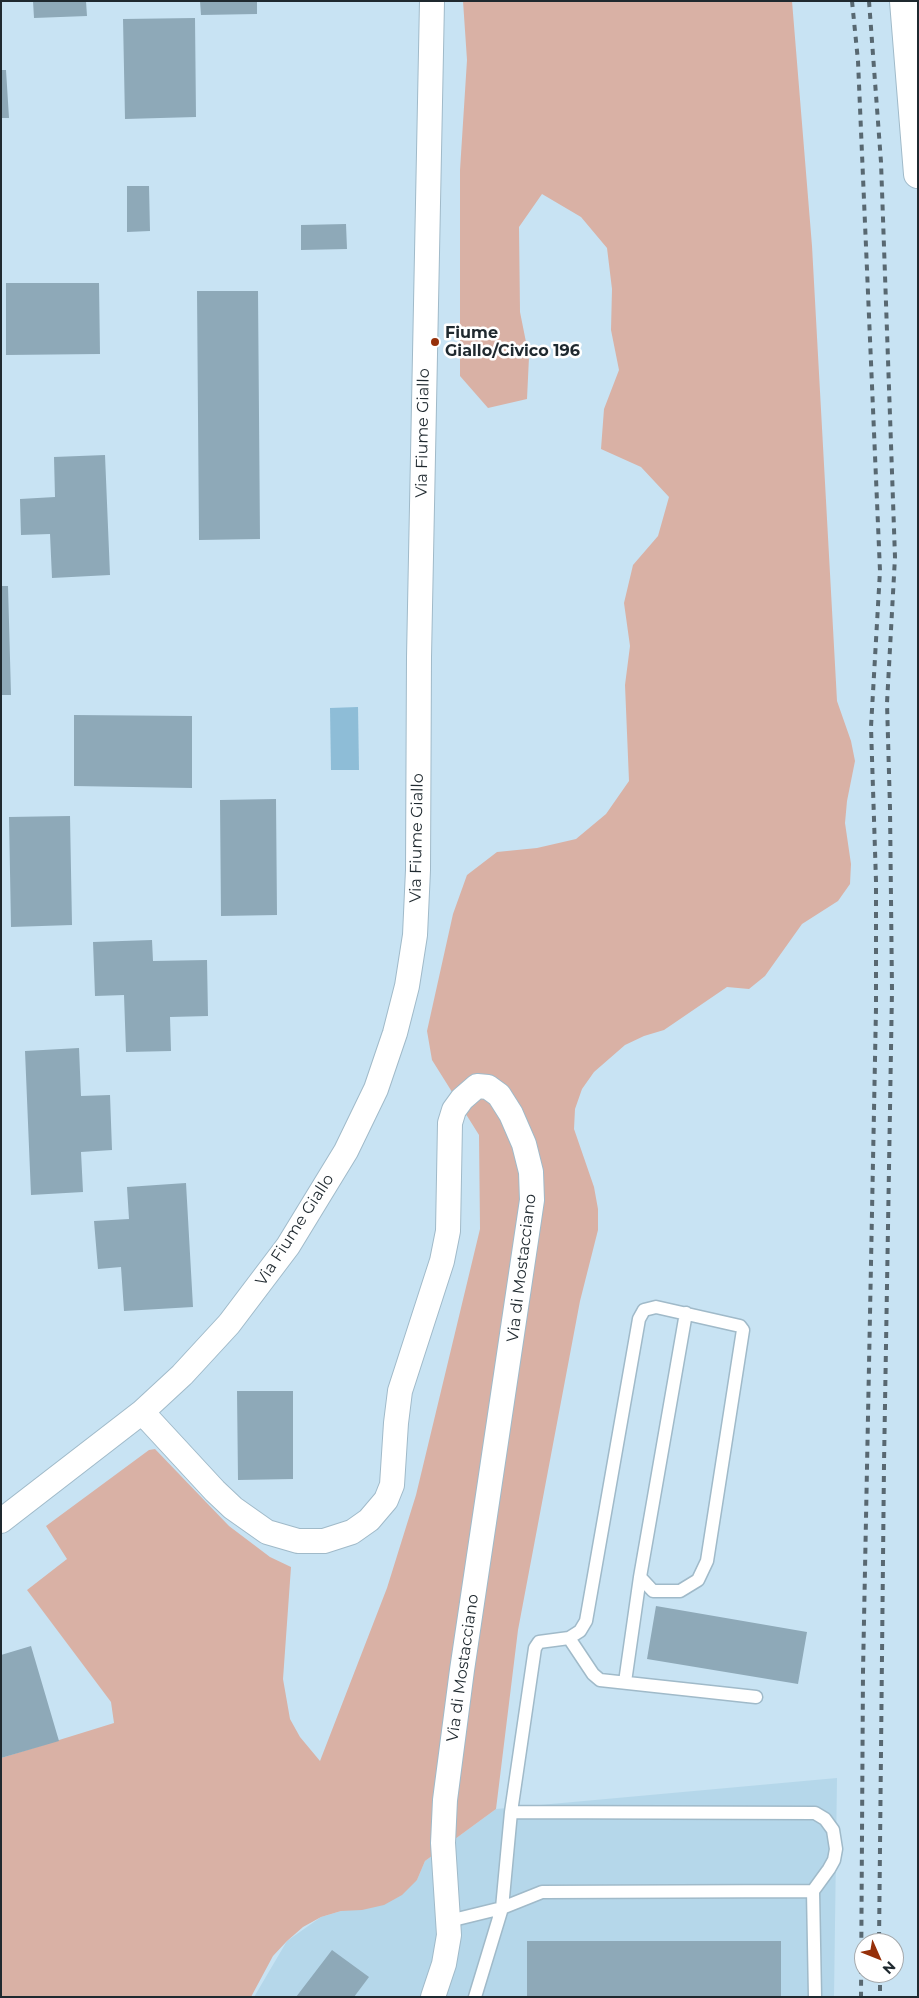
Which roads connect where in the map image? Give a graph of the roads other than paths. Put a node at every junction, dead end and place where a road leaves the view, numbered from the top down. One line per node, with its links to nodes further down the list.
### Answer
1 (432, 1): 5 (street, Via Fiume Giallo)
2 (904, 1): 3 (main road)
3 (918, 174)
4 (686, 1313): 7 (lane); 7 (lane); 8 (lane)
5 (142, 1412): 6 (street, Via Fiume Giallo); 14 (street, Via di Mostacciano)
6 (1, 1521)
7 (640, 1577): 9 (lane)
8 (569, 1638): 9 (lane); 11 (lane)
9 (625, 1682): 10 (lane)
10 (756, 1697)
11 (511, 1812): 12 (lane); 13 (lane)
12 (813, 1891): 13 (lane); 17 (lane)
13 (502, 1908): 14 (lane); 16 (lane)
14 (449, 1921): 15 (street, Via di Mostacciano)
15 (433, 1997)
16 (476, 1997)
17 (815, 1997)

